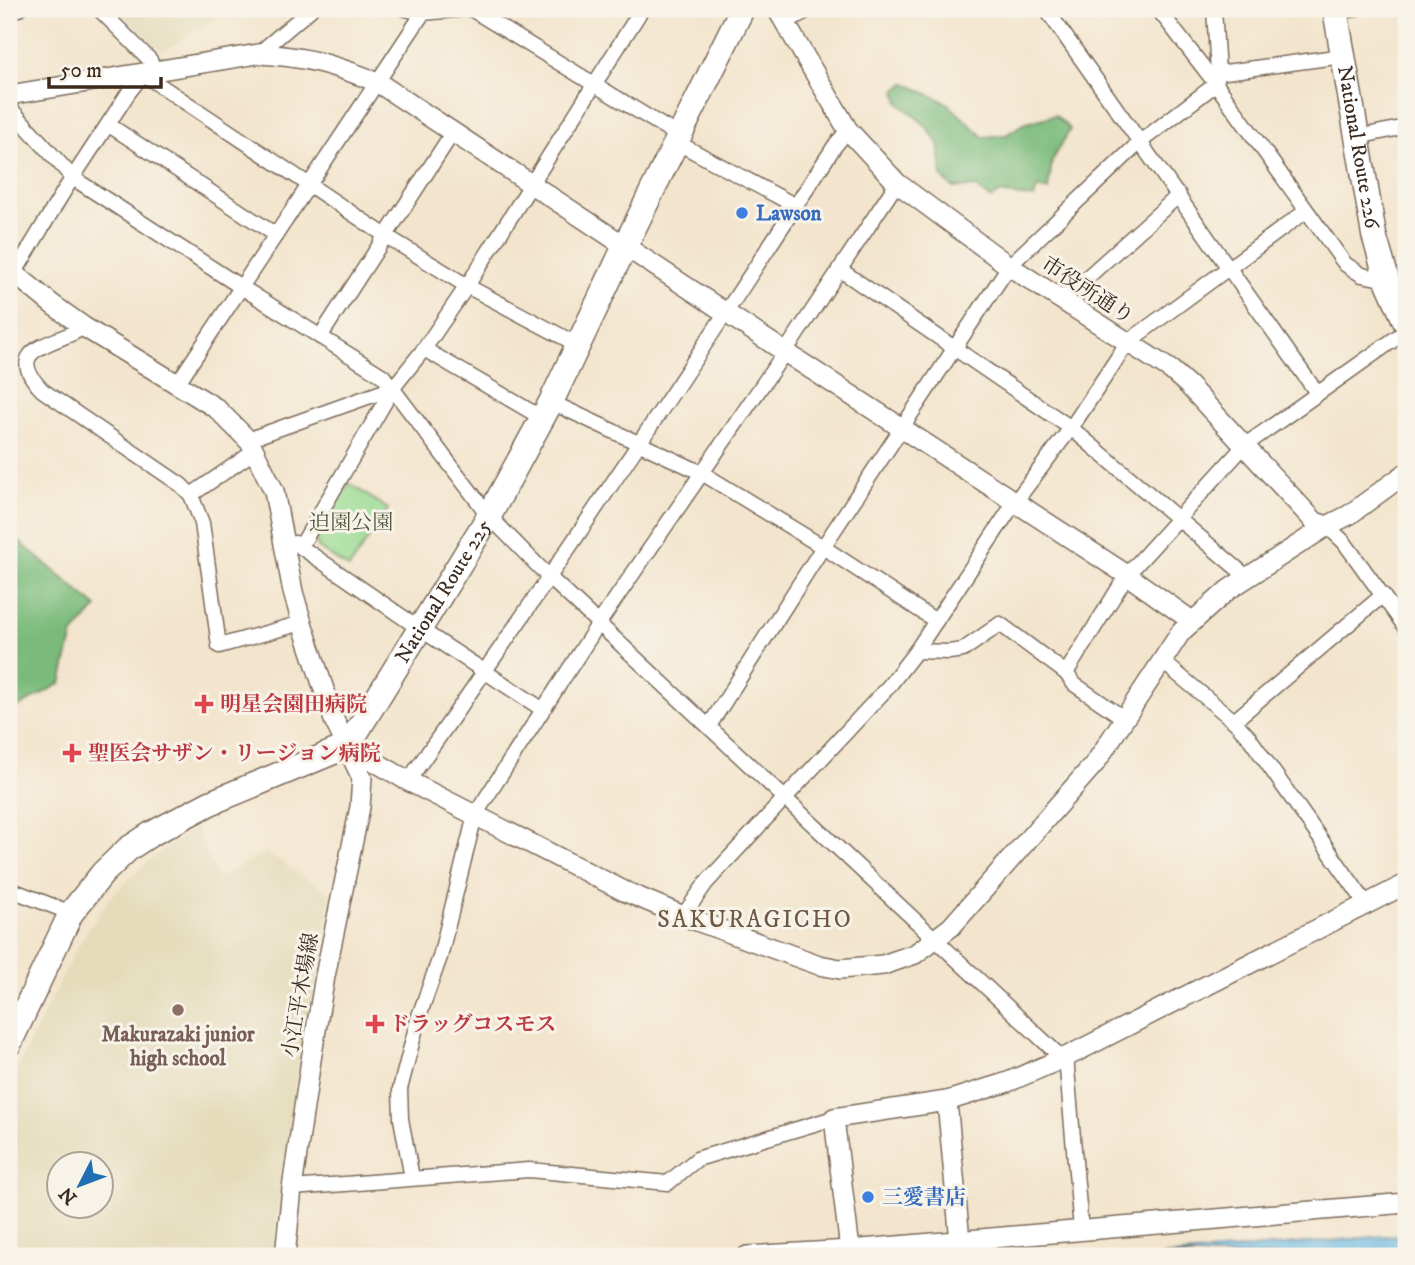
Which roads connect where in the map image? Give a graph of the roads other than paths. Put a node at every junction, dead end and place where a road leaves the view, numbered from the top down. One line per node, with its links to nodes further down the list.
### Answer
1 (19, 9): 13 (street)
2 (99, 9): 19 (street)
3 (311, 9): 17 (street)
4 (406, 9): 15 (street)
5 (465, 9): 15 (street)
6 (471, 9): 22 (street)
7 (642, 9): 22 (street)
8 (742, 9): 30 (highway, National Route 225)
9 (810, 9): 16 (street)
10 (1158, 9): 20 (street)
11 (1214, 9): 20 (street)
12 (1342, 10): 18 (highway, National Route 226)
13 (9, 11)
14 (1054, 11): 31 (street)
15 (423, 12): 21 (street)
16 (782, 15): 27 (street, 市役所通り)
17 (258, 54): 19 (street); 21 (street)
18 (1343, 56): 20 (street); 29 (highway, National Route 226)
19 (148, 74): 23 (street); 25 (street); 34 (street)
20 (1217, 78): 31 (street); 38 (street)
21 (377, 82): 28 (street); 34 (street)
22 (596, 84): 30 (street); 35 (street)
23 (9, 95)
24 (9, 107): 32 (street)
25 (109, 125): 32 (street); 39 (street)
26 (1406, 127): 29 (street)
27 (848, 130): 33 (street, 市役所通り); 37 (street)
28 (453, 132): 35 (street); 40 (street)
29 (1357, 137): 46 (highway, National Route 226)
30 (678, 139): 37 (street); 41 (highway, National Route 225)
31 (1140, 142): 36 (street); 42 (street)
32 (74, 178): 45 (street); 48 (street)
33 (897, 183): 42 (street, 市役所通り); 44 (street)
34 (309, 185): 39 (street); 40 (street)
35 (533, 185): 41 (street); 47 (street)
36 (1179, 195): 43 (street); 49 (street)
37 (796, 206): 50 (street)
38 (1306, 212): 43 (street); 46 (street)
39 (276, 235): 48 (street)
40 (386, 236): 47 (street); 54 (street)
41 (625, 246): 50 (street); 56 (highway, National Route 225)
42 (1009, 266): 49 (street, 市役所通り); 58 (street)
43 (1229, 267): 55 (street); 62 (street)
44 (839, 269): 58 (street); 59 (street)
45 (11, 272): 52 (street, 小江平木場線)
46 (1387, 280): 51 (highway, National Route 226)
47 (467, 286): 56 (street); 57 (street)
48 (241, 287): 54 (street); 60 (street)
49 (1062, 300): 55 (street, 市役所通り)
50 (726, 314): 59 (street); 66 (street)
51 (1406, 323)
52 (84, 327): 60 (street, 小江平木場線); 71 (street)
53 (1406, 331): 62 (street)
54 (320, 337): 61 (street)
55 (1128, 342): 64 (street); 67 (street, 市役所通り)
56 (578, 345): 63 (highway, National Route 225)
57 (424, 349): 61 (street); 63 (street)
58 (953, 349): 64 (street); 65 (street)
59 (785, 352): 65 (street); 69 (street)
60 (177, 384): 68 (street, 小江平木場線)
61 (394, 388): 68 (street); 73 (street); 76 (street)
62 (1317, 393): 67 (street)
63 (547, 410): 66 (street); 73 (highway, National Route 225)
64 (1071, 428): 72 (street); 74 (street)
65 (902, 429): 72 (street); 77 (street)
66 (638, 443): 69 (street); 80 (street)
67 (1244, 446): 74 (street); 75 (street, 市役所通り)
68 (252, 447): 71 (street); 76 (street, 小江平木場線)
69 (702, 473): 77 (street); 85 (street)
70 (1406, 474): 75 (street)
71 (191, 495): 84 (street)
72 (1015, 502): 78 (street); 82 (street)
73 (489, 516): 80 (street); 87 (highway, National Route 225)
74 (1180, 519): 78 (street); 79 (street)
75 (1328, 526): 79 (street); 81 (street)
76 (293, 542): 84 (street, 小江平木場線); 87 (street)
77 (823, 547): 82 (street); 95 (street)
78 (1127, 575): 83 (street); 91 (street)
79 (1247, 577): 83 (street)
80 (550, 578): 85 (street); 90 (street)
81 (1383, 596): 86 (street); 94 (street)
82 (936, 621): 88 (street)
83 (1192, 621): 89 (street)
84 (302, 623): 96 (street, 小江平木場線)
85 (599, 623): 92 (street); 95 (street)
86 (1406, 628)
87 (420, 629): 90 (street); 96 (highway, National Route 225)
88 (916, 651): 91 (street); 98 (street)
89 (1162, 661): 93 (street); 94 (street)
90 (485, 672): 92 (street); 97 (street)
91 (1066, 673): 93 (street)
92 (542, 709): 99 (street)
93 (1125, 719): 105 (street)
94 (1234, 721): 102 (street)
95 (709, 726): 98 (street)
96 (348, 746): 97 (street); 103 (highway); 111 (street, 小江平木場線)
97 (408, 781): 99 (street)
98 (785, 799): 104 (street); 105 (street)
99 (475, 815): 104 (street); 110 (street)
100 (1406, 884): 102 (street)
101 (9, 889): 103 (street)
102 (1367, 905): 107 (street)
103 (71, 913): 106 (highway)
104 (683, 916): 105 (street)
105 (936, 941): 107 (street)
106 (9, 1044)
107 (1064, 1058): 108 (street); 113 (street)
108 (947, 1101): 109 (street); 114 (street)
109 (834, 1118): 110 (street); 115 (street)
110 (412, 1178): 111 (street)
111 (292, 1188): 116 (street, 小江平木場線)
112 (1406, 1203): 113 (street)
113 (1081, 1230): 114 (street)
114 (960, 1241): 115 (street)
115 (850, 1250): 117 (street)
116 (285, 1256)
117 (747, 1256)

